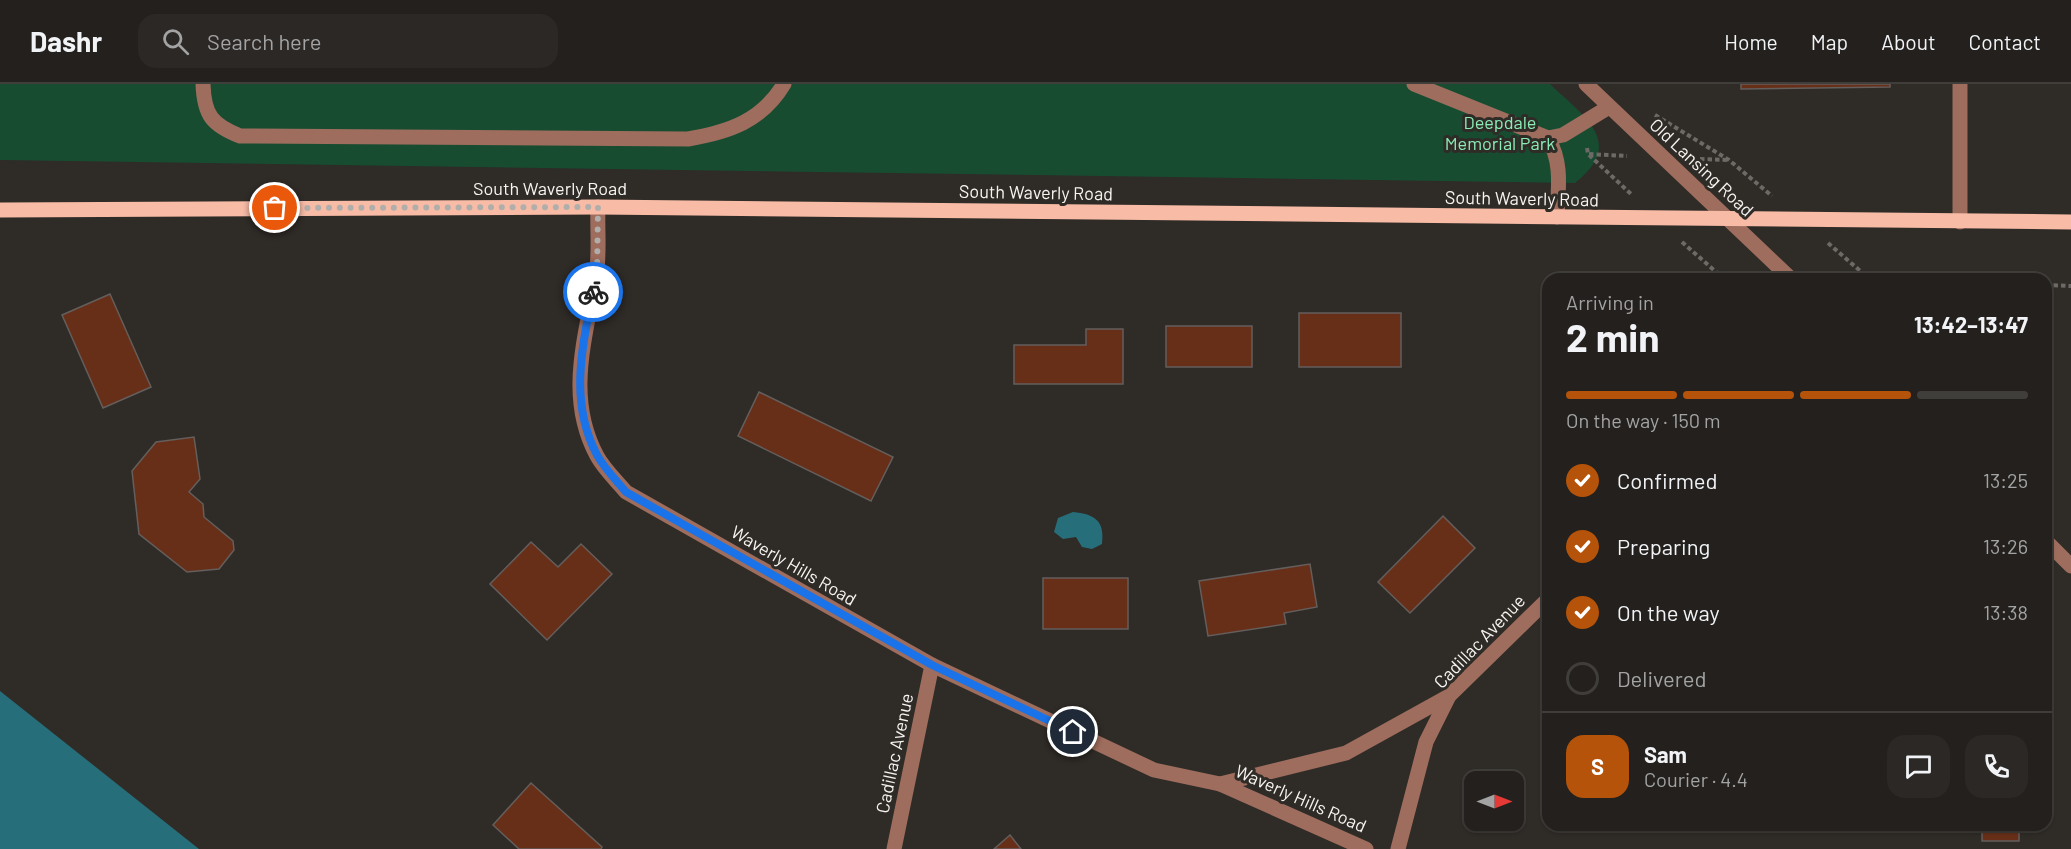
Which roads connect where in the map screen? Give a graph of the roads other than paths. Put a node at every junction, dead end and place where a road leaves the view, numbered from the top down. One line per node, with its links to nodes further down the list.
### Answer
1 (203, 84): 2 (street)
2 (784, 84)
3 (1414, 84): 7 (street)
4 (1586, 84): 6 (street, Old Lansing Road)
5 (1960, 84): 12 (street)
6 (1609, 107): 7 (street); 11 (street, Old Lansing Road)
7 (1548, 138): 10 (street)
8 (598, 207): 9 (main road, South Waverly Road); 10 (main road, South Waverly Road); 18 (street, Waverly Hills Road)
9 (0, 210)
10 (1557, 217): 11 (main road, South Waverly Road)
11 (1730, 220): 12 (main road, South Waverly Road); 14 (street, Old Lansing Road)
12 (1960, 222): 13 (main road, South Waverly Road)
13 (2071, 222)
14 (1785, 273)
15 (2052, 547): 16 (street)
16 (2071, 566)
17 (1542, 605): 19 (street, Cadillac Avenue)
18 (932, 665): 20 (street, Waverly Hills Road); 21 (street, Cadillac Avenue)
19 (1449, 696): 20 (street, Waverly Hills Road); 23 (street, Cadillac Avenue)
20 (1220, 783): 22 (street, Waverly Hills Road)
21 (894, 849)
22 (1366, 849)
23 (1398, 849)

